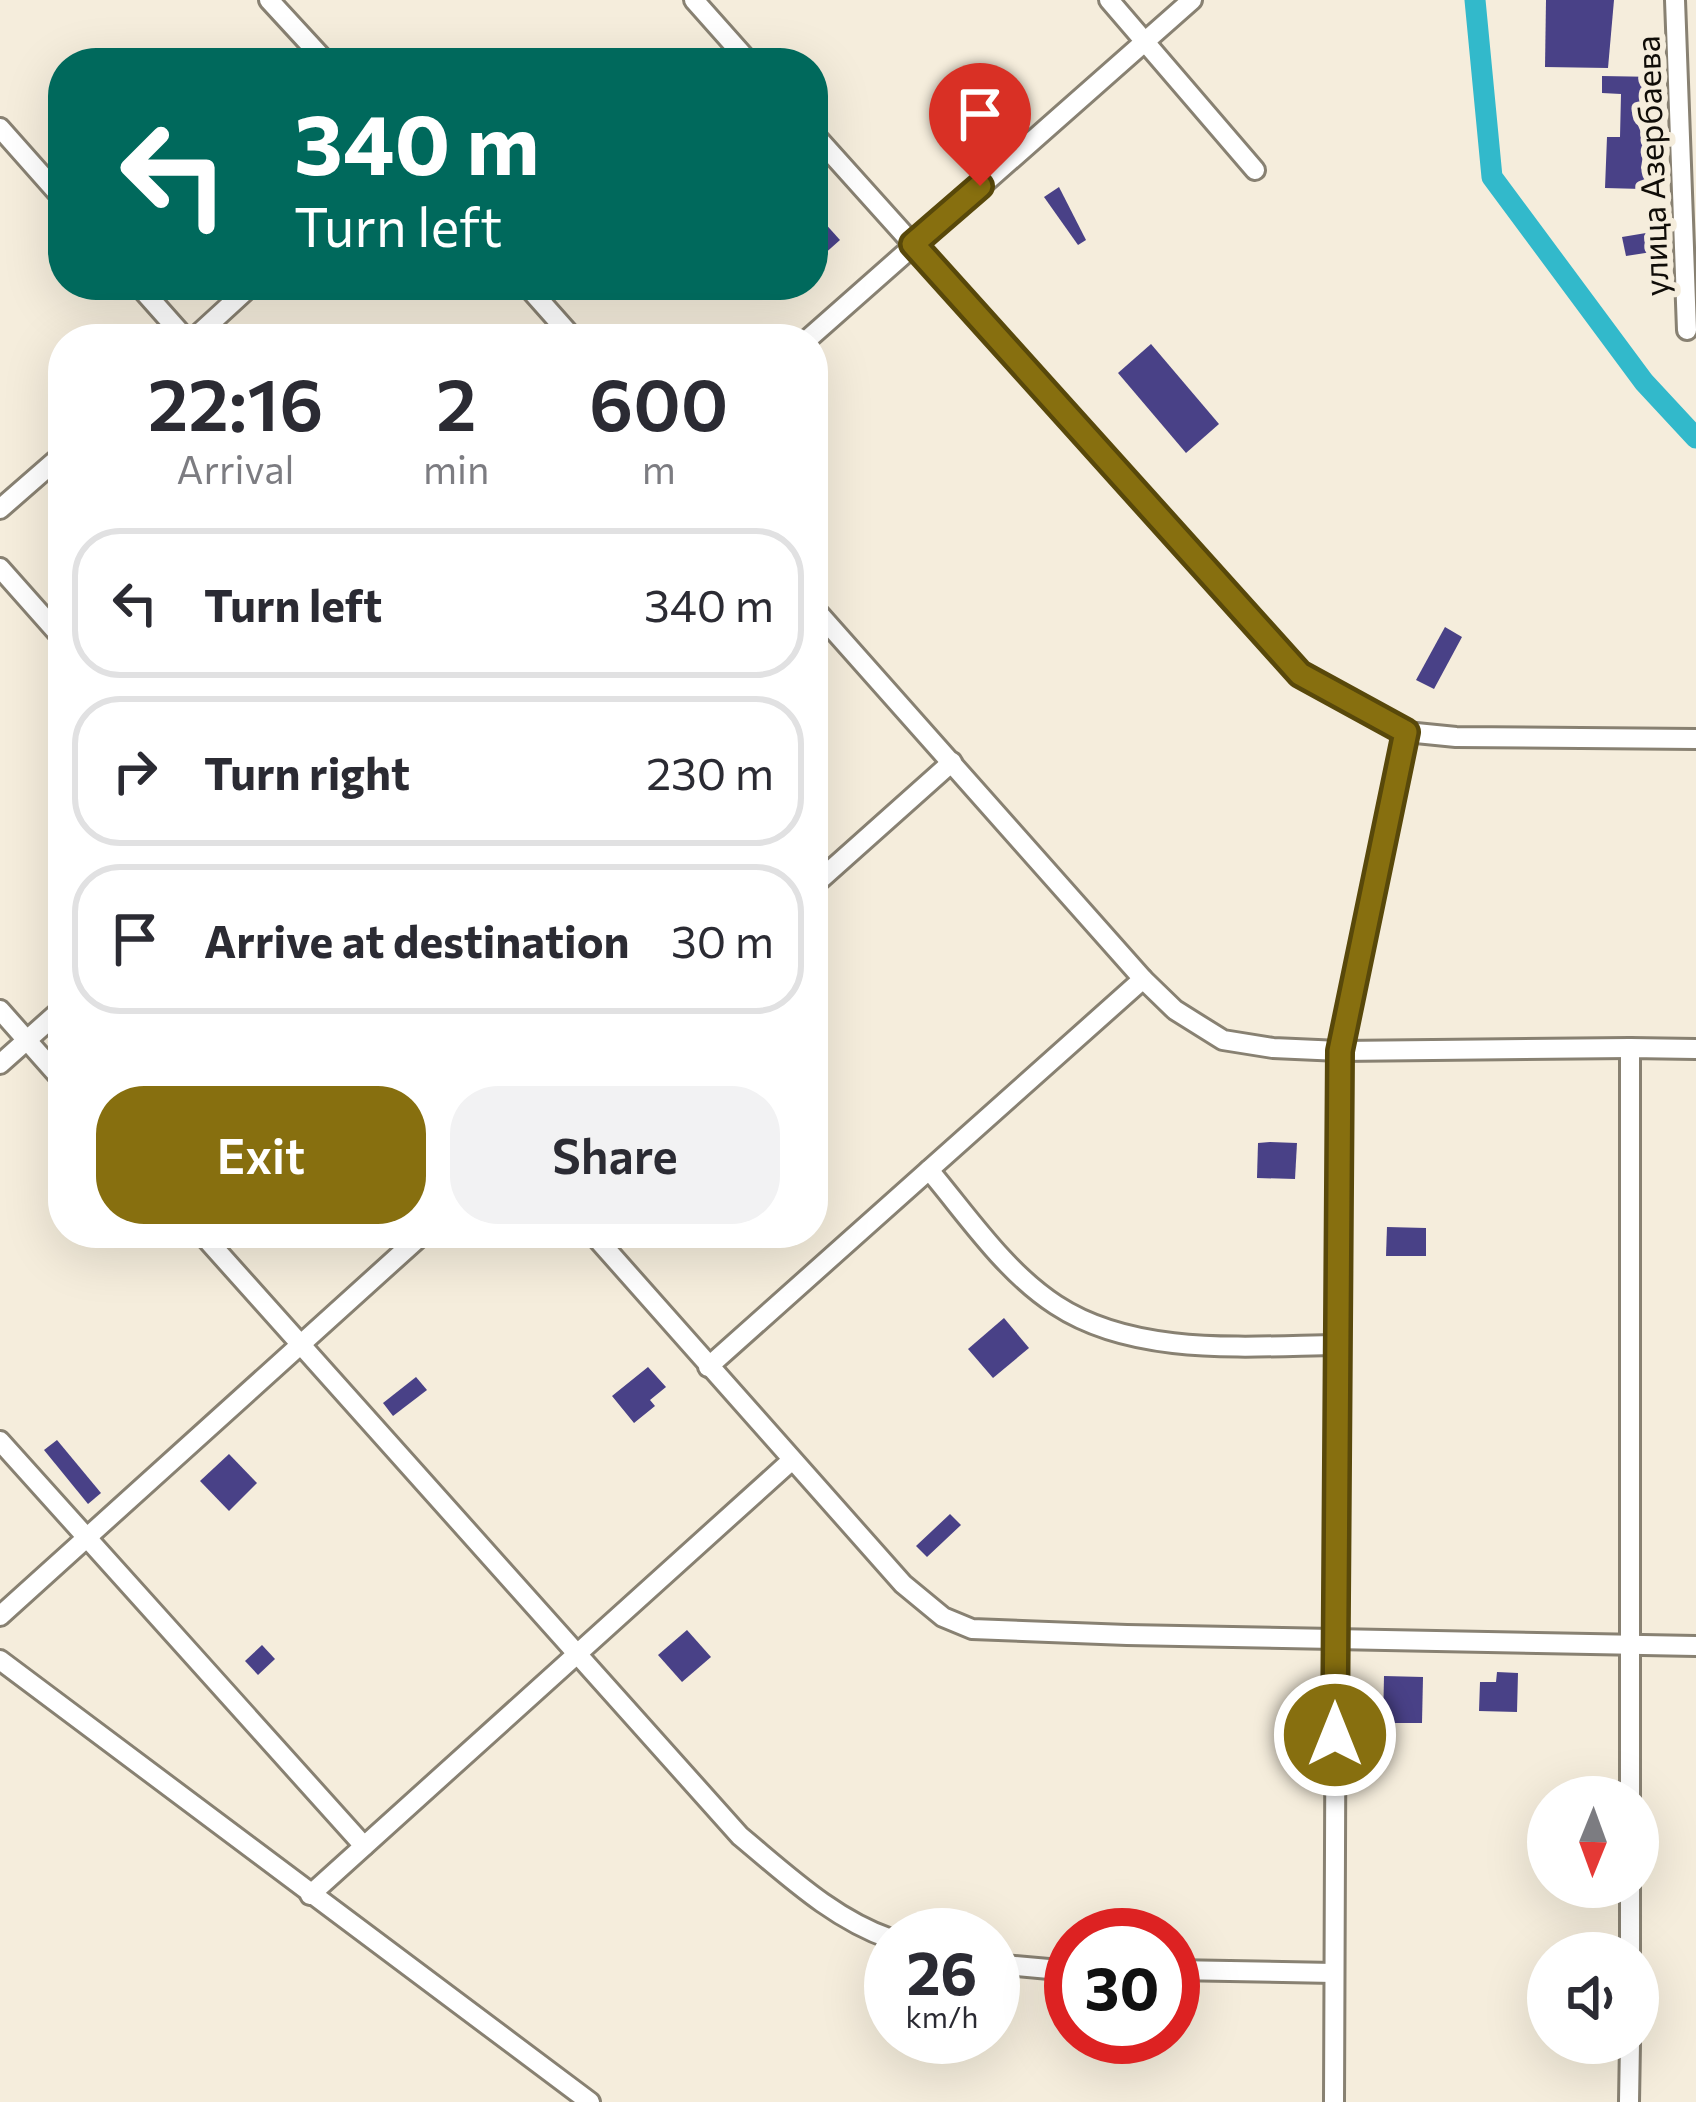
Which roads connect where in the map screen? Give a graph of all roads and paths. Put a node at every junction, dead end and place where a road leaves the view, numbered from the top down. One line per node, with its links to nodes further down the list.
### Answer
1 (269, 0): 7 (street)
2 (694, 0): 8 (street)
3 (1109, 0): 6 (street)
4 (1192, 0): 6 (street)
5 (1675, 0): 21 (street, улица Азербаева)
6 (1146, 41): 11 (street); 13 (street)
7 (313, 48)
8 (737, 48)
9 (0, 128): 12 (street)
10 (828, 150): 13 (street)
11 (1256, 170)
12 (48, 183)
13 (913, 244): 20 (street); 27 (street)
14 (152, 300): 17 (street)
15 (234, 300): 18 (street)
16 (539, 300): 19 (street)
17 (175, 324)
18 (206, 324)
19 (561, 324)
20 (825, 324)
21 (1687, 330)
22 (48, 467): 23 (street)
23 (0, 509)
24 (0, 568): 25 (street)
25 (48, 622)
26 (828, 624): 29 (street)
27 (1406, 732): 28 (street); 37 (street)
28 (1696, 739)
29 (952, 761): 30 (street); 31 (street)
30 (828, 873)
31 (1143, 979): 37 (street); 40 (street)
32 (0, 1010): 34 (street)
33 (48, 1021): 34 (street)
34 (27, 1040): 38 (street); 39 (street)
35 (1630, 1048): 36 (street); 37 (street); 52 (street)
36 (1696, 1048)
37 (1340, 1051): 45 (street)
38 (0, 1064)
39 (48, 1064)
40 (929, 1170): 45 (street); 46 (street)
41 (215, 1248): 44 (street)
42 (407, 1248): 44 (street)
43 (605, 1248): 46 (street)
44 (301, 1342): 49 (street); 54 (street)
45 (1338, 1345): 51 (street)
46 (708, 1367): 48 (street)
47 (0, 1442): 49 (street)
48 (792, 1460): 51 (street); 54 (street)
49 (88, 1535): 50 (street); 57 (street)
50 (0, 1616)
51 (1336, 1640): 52 (street); 61 (street)
52 (1630, 1646): 53 (street); 56 (street)
53 (1696, 1646)
54 (576, 1654): 57 (street); 59 (street)
55 (0, 1660): 58 (street)
56 (1630, 1776)
57 (364, 1846): 58 (street)
58 (310, 1895): 63 (street)
59 (864, 1929)
60 (1200, 1971): 61 (street)
61 (1334, 1973): 64 (street)
62 (1630, 2064): 65 (street)
63 (590, 2102)
64 (1334, 2102)
65 (1629, 2102)

